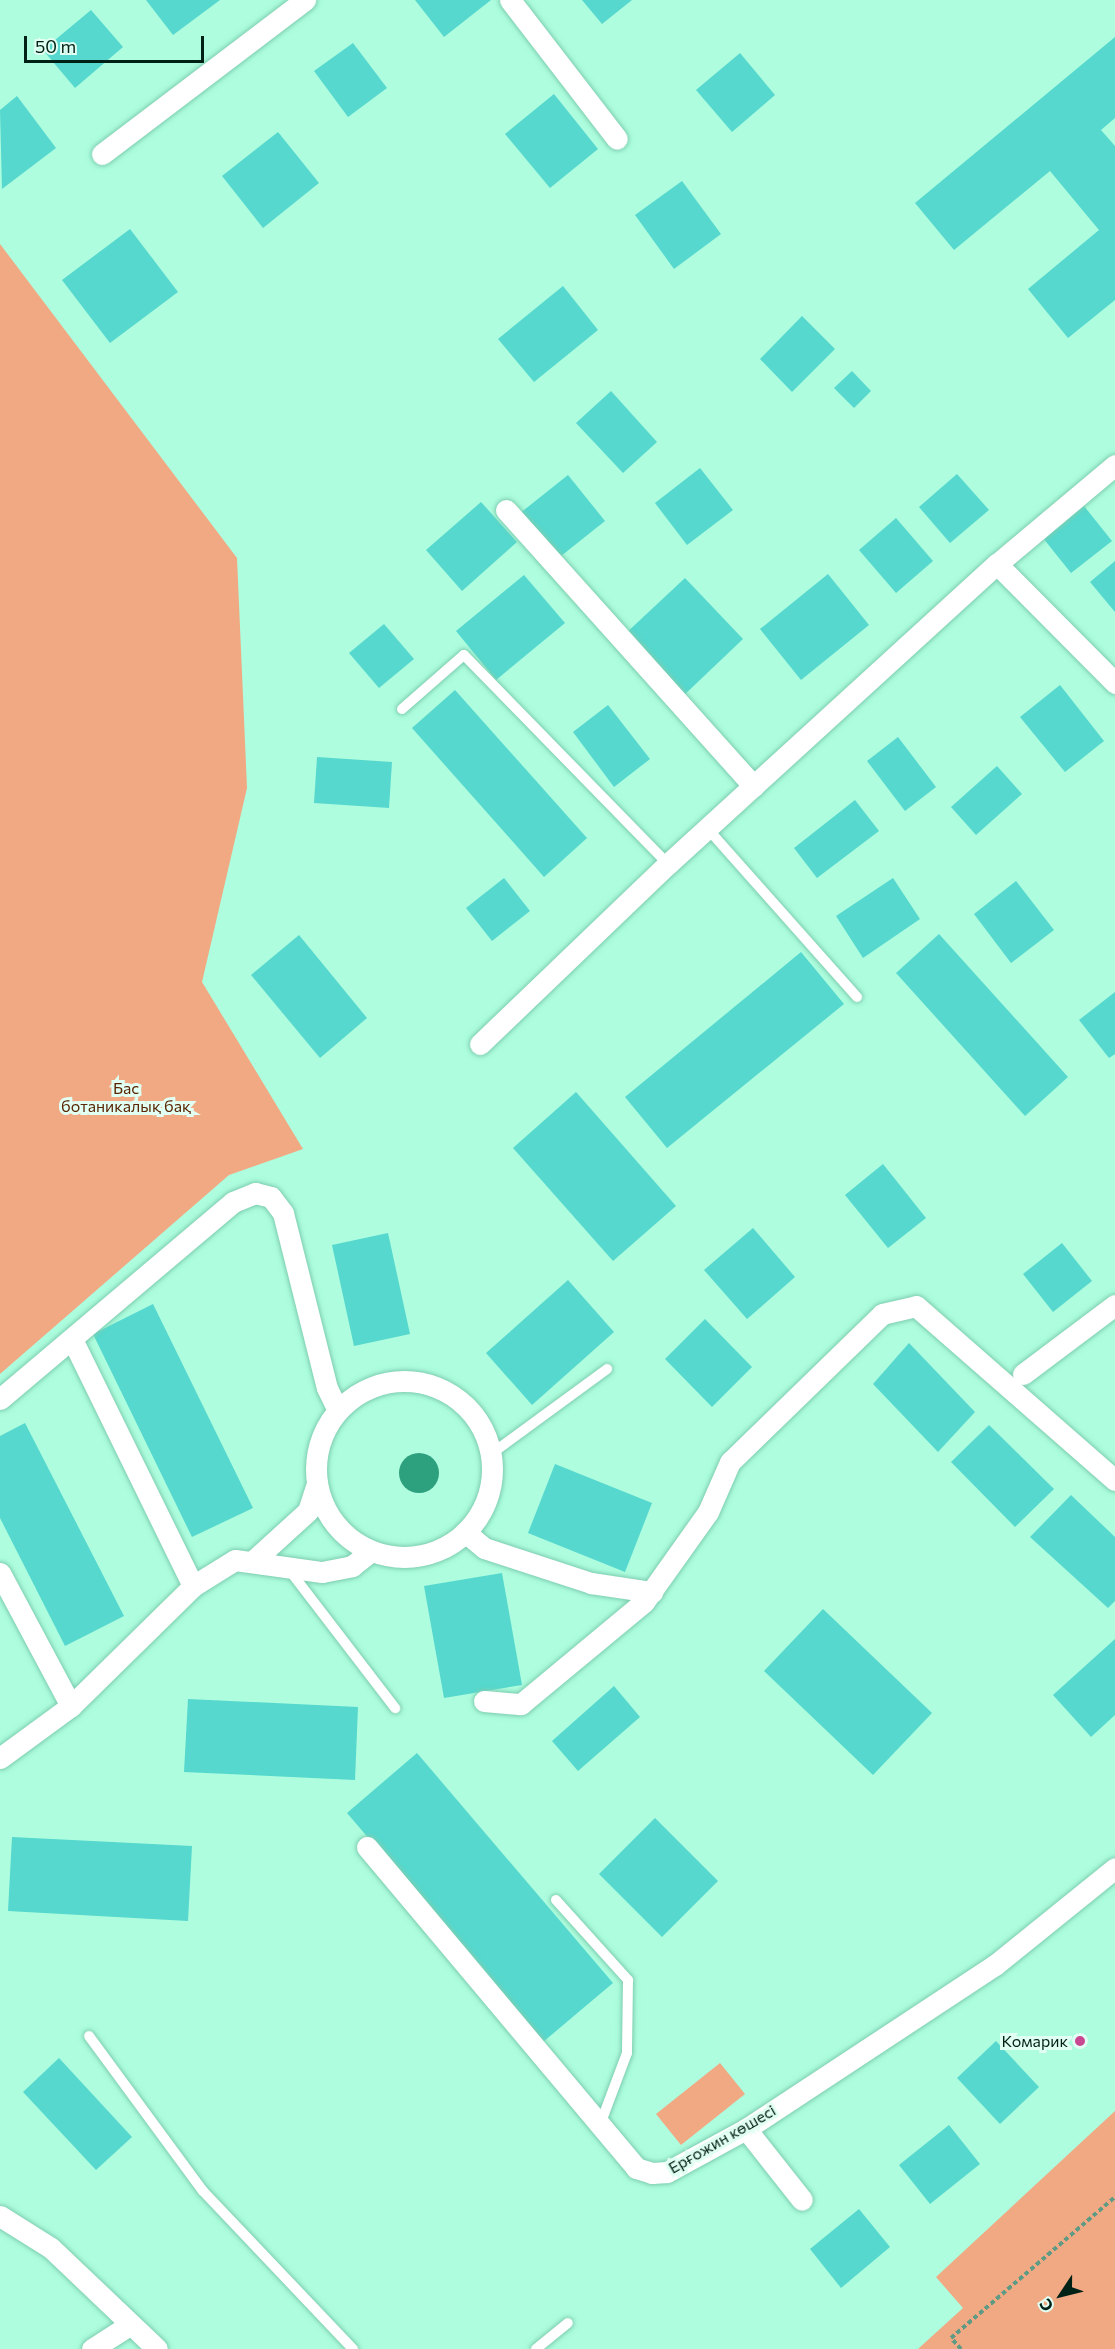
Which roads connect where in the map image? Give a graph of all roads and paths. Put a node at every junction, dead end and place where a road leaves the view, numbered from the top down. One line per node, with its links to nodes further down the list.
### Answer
1 (305, 0): 4 (street)
2 (510, 0): 3 (street)
3 (617, 139)
4 (102, 154)
5 (1115, 465): 7 (street)
6 (507, 510): 10 (street)
7 (997, 564): 8 (street); 10 (street)
8 (1115, 683)
9 (402, 709): 12 (lane)
10 (754, 786): 11 (street)
11 (707, 828): 12 (street); 13 (lane)
12 (668, 864): 14 (street)
13 (857, 997)
14 (480, 1044)
15 (1115, 1305): 18 (street)
16 (72, 1339): 19 (street); 20 (street); 29 (street)
17 (607, 1369): 21 (lane)
18 (1023, 1374)
19 (0, 1399)
20 (338, 1411): 21 (street); 23 (street)
21 (491, 1454): 24 (street)
22 (1115, 1480): 30 (street)
23 (317, 1483): 25 (street); 26 (street)
24 (465, 1532): 25 (street); 30 (street)
25 (371, 1551): 27 (street)
26 (253, 1561): 27 (street); 29 (street)
27 (290, 1571): 33 (lane)
28 (0, 1573): 32 (street)
29 (193, 1586): 32 (street)
30 (652, 1592): 31 (street)
31 (484, 1701)
32 (71, 1706): 34 (street)
33 (395, 1708)
34 (0, 1758)
35 (367, 1847): 39 (street, Ерғожин көшесі)
36 (1115, 1868): 40 (street, Ерғожин көшесі)
37 (556, 1900): 39 (lane)
38 (89, 2036): 48 (lane)
39 (600, 2125): 40 (street, Ерғожин көшесі)
40 (746, 2129): 42 (street)
41 (1115, 2197): 50 (path)
42 (802, 2200)
43 (0, 2216): 45 (street)
44 (568, 2323): 49 (lane)
45 (131, 2324): 46 (street); 47 (street)
46 (92, 2349)
47 (157, 2349)
48 (353, 2349)
49 (536, 2349)
50 (960, 2349)

